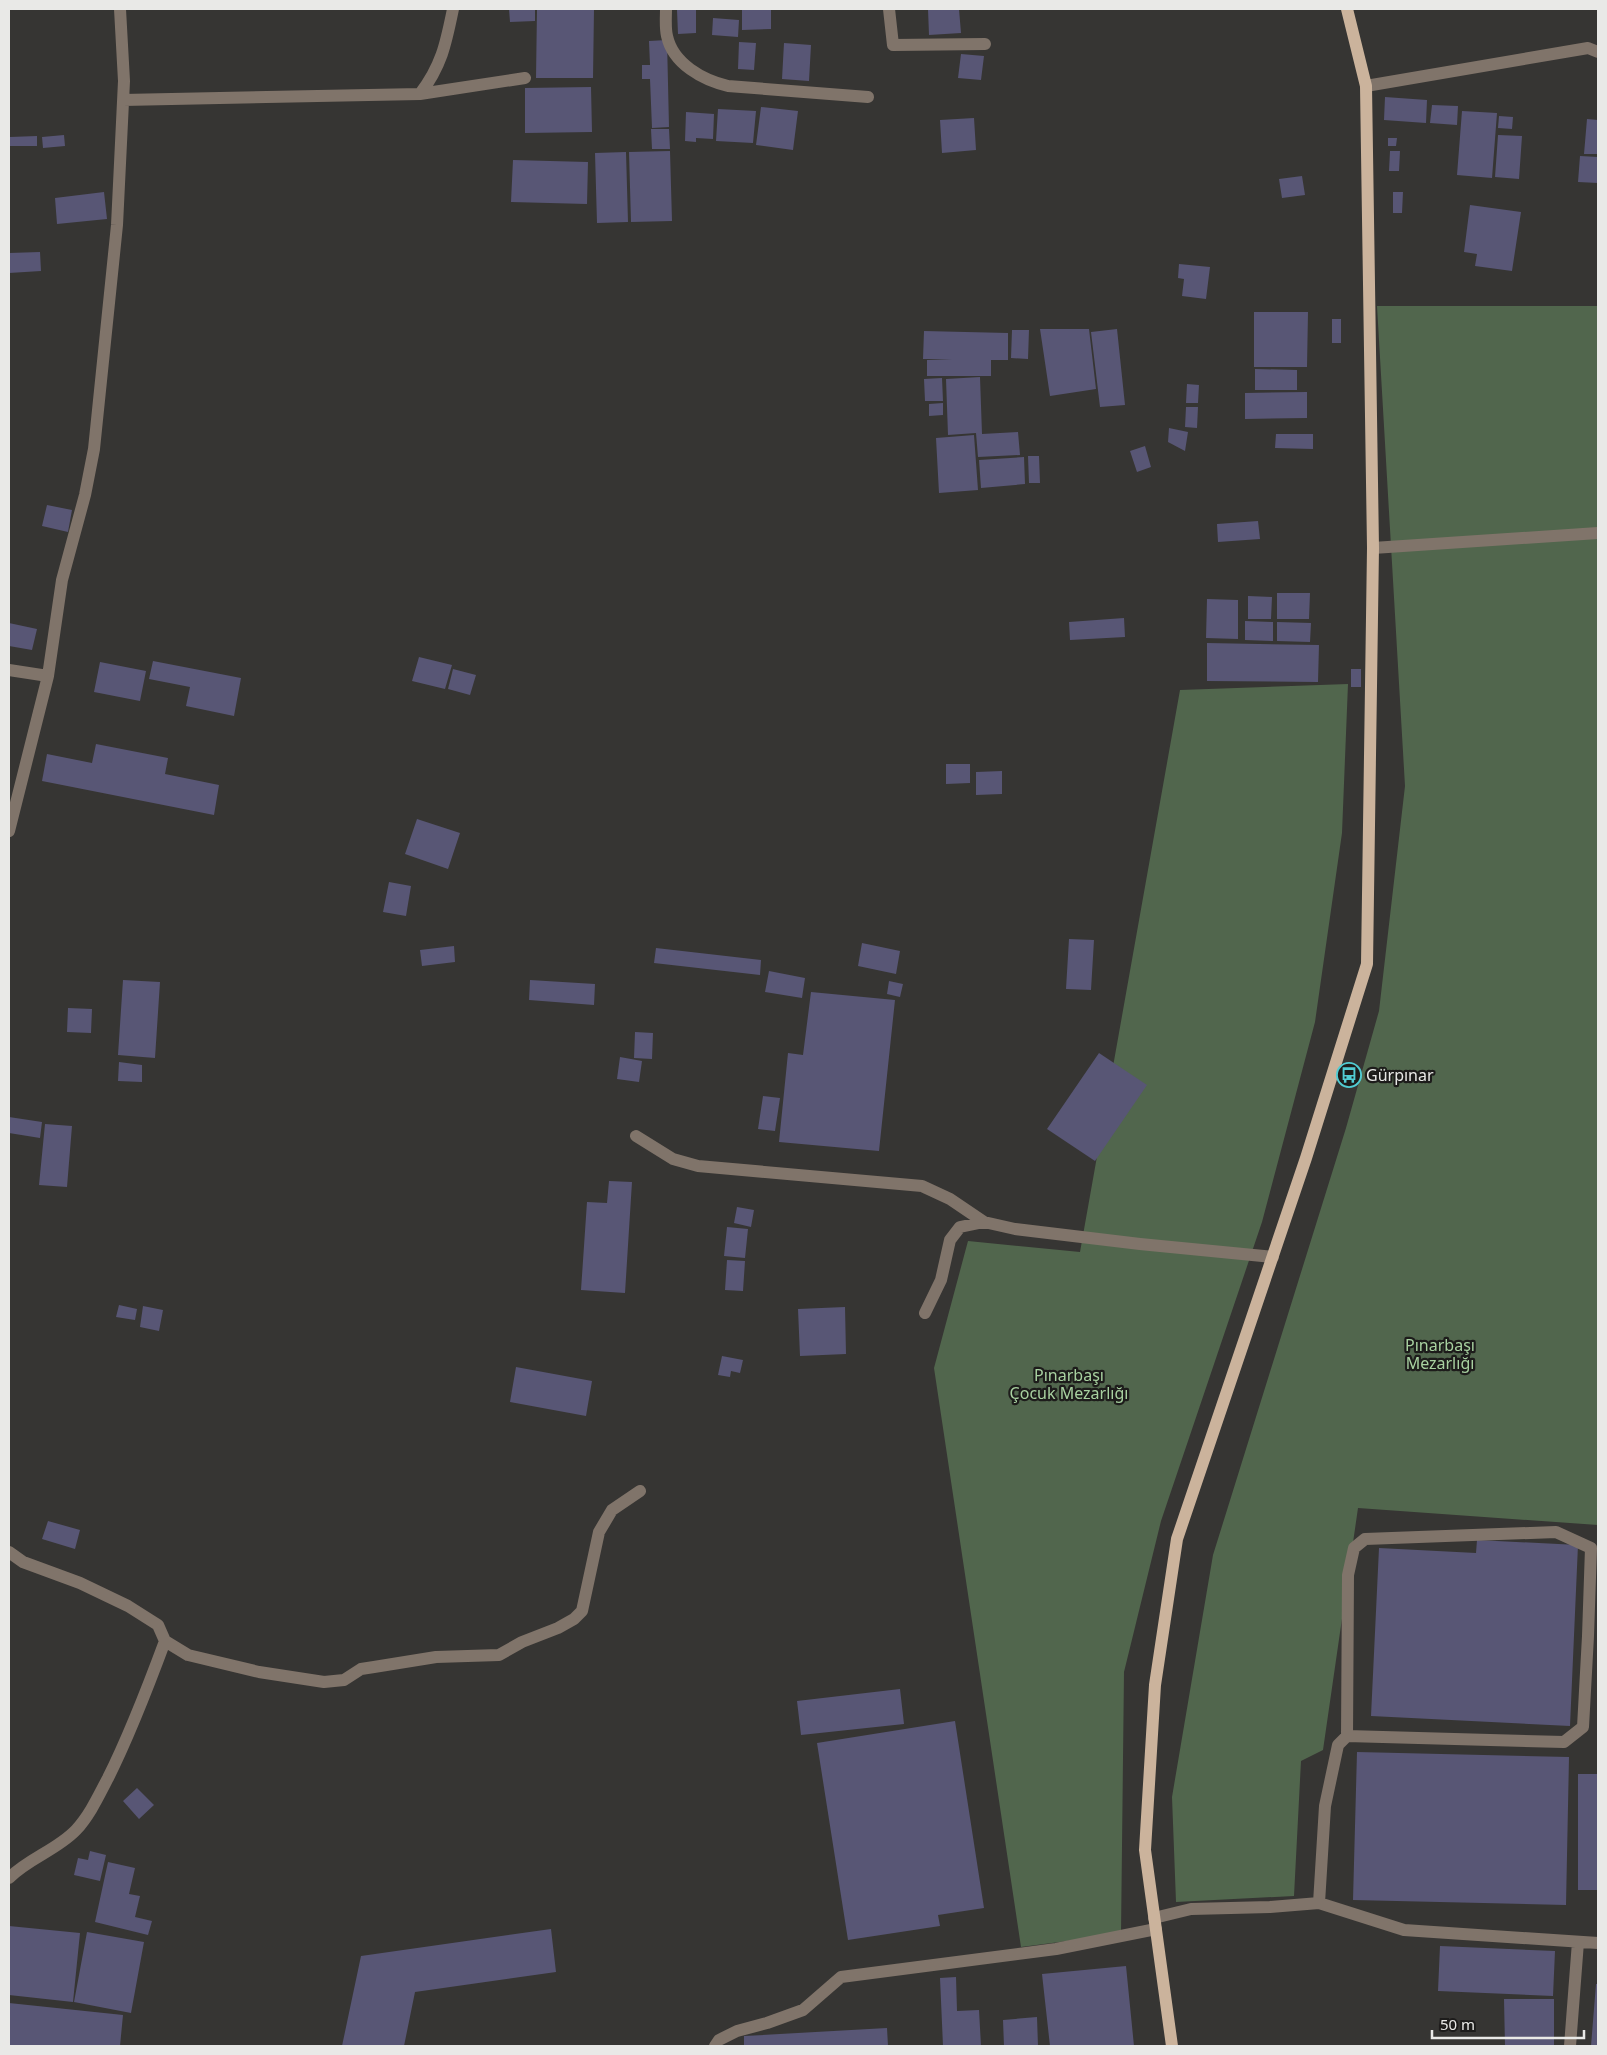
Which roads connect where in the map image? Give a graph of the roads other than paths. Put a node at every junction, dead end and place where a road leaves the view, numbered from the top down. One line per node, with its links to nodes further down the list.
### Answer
1 (120, 9): 12 (street)
2 (453, 9): 10 (street)
3 (666, 9): 11 (street)
4 (889, 9): 6 (street)
5 (1347, 9): 9 (main road)
6 (985, 44)
7 (1598, 52): 9 (street)
8 (525, 78): 10 (street)
9 (1366, 86): 14 (main road)
10 (420, 94): 12 (street)
11 (868, 97)
12 (123, 100): 16 (street)
13 (1598, 534): 14 (street)
14 (1373, 548): 20 (main road)
15 (9, 670): 16 (street)
16 (48, 676): 17 (street)
17 (9, 831)
18 (636, 1136): 19 (street)
19 (984, 1222): 20 (street); 21 (street)
20 (1273, 1257): 28 (main road)
21 (925, 1313)
22 (640, 1491): 24 (street)
23 (9, 1552): 24 (street)
24 (165, 1641): 26 (street)
25 (1347, 1736): 25 (street); 27 (street)
26 (9, 1878)
27 (1319, 1903): 28 (street); 29 (street)
28 (1155, 1923): 31 (street); 32 (main road)
29 (1578, 1942): 30 (street); 33 (street)
30 (1598, 1943)
31 (715, 2046)
32 (1172, 2046)
33 (1570, 2046)

